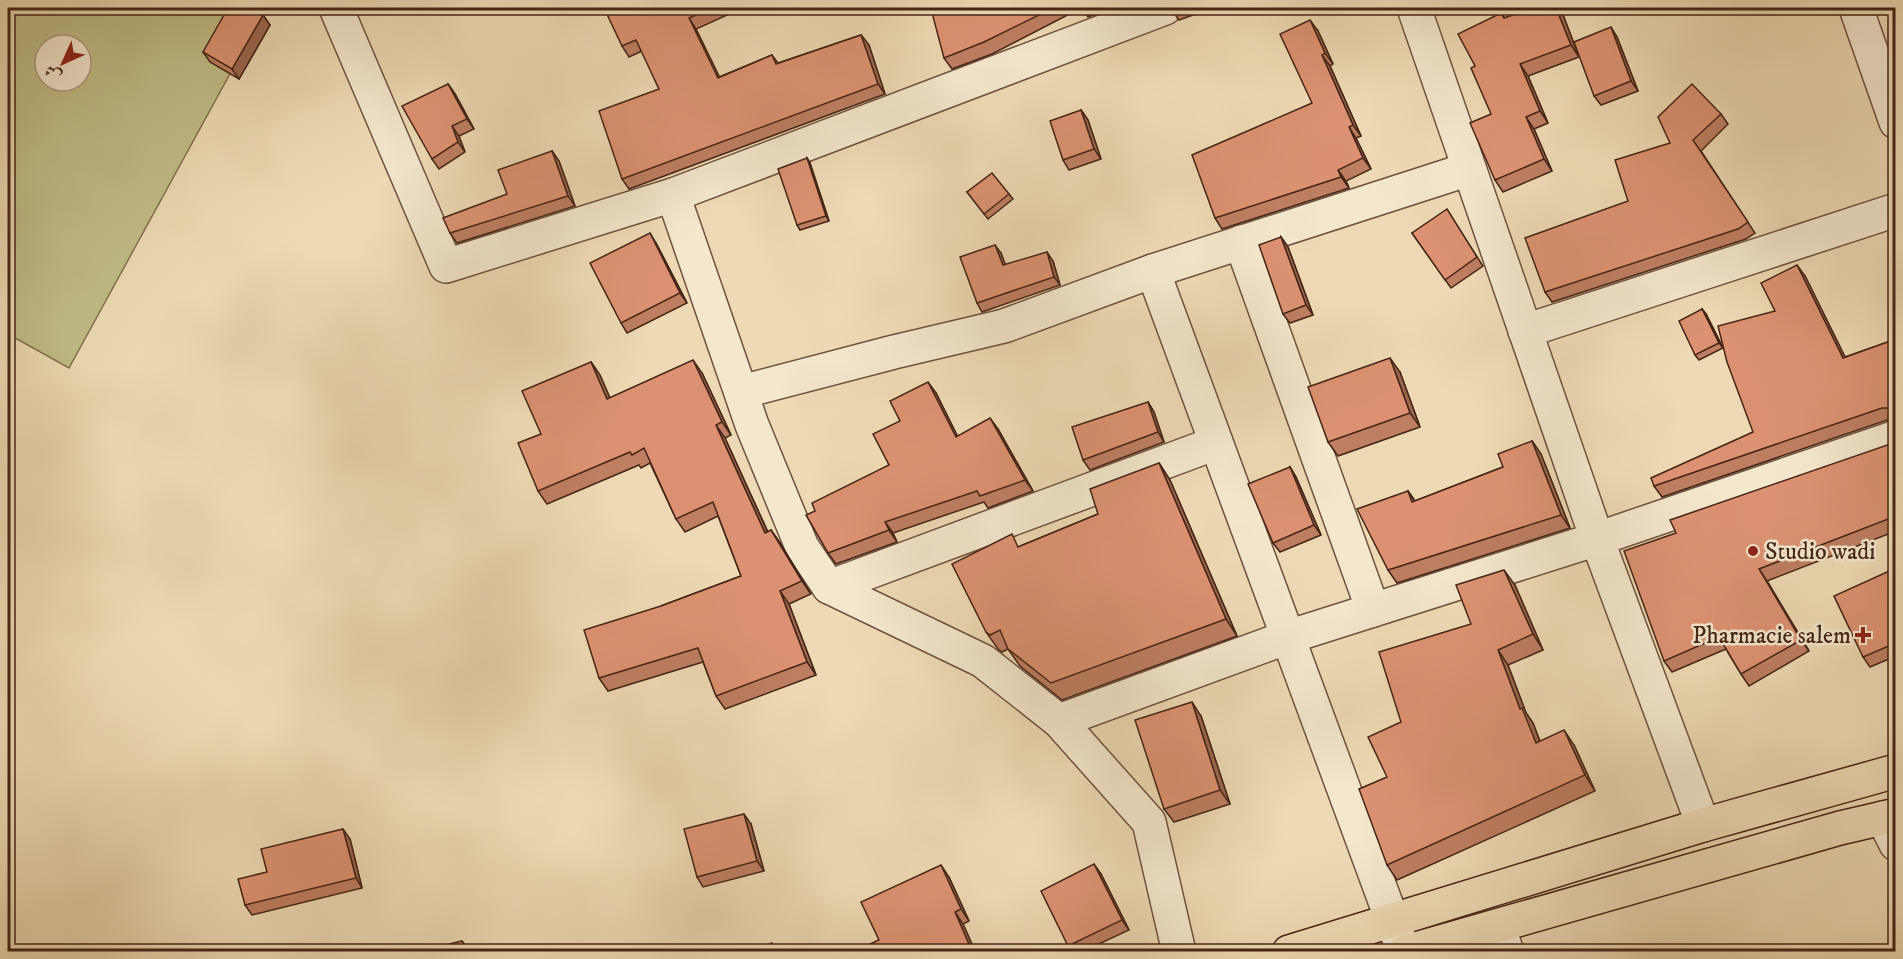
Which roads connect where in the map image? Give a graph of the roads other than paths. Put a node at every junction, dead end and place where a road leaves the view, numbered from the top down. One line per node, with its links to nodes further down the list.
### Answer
1 (336, 8): 7 (street)
2 (1165, 8): 7 (street)
3 (1856, 8): 5 (street)
4 (1423, 11): 6 (street)
5 (1896, 122)
6 (1469, 169): 9 (street); 11 (street)
7 (673, 195): 12 (street)
8 (1896, 210): 11 (street)
9 (1242, 242): 10 (street); 17 (street)
10 (1153, 271): 12 (street); 14 (street)
11 (1525, 331): 15 (street)
12 (741, 392): 16 (street)
13 (1896, 437): 15 (street)
14 (1216, 443): 16 (street); 18 (street)
15 (1597, 539): 17 (street); 21 (street)
16 (829, 587): 19 (street)
17 (1372, 610): 18 (street)
18 (1288, 637): 19 (street); 23 (street)
19 (1059, 721): 25 (street)
20 (1896, 771): 21 (main road)
21 (1703, 825): 23 (main road)
22 (1891, 826): 24 (main road)
23 (1392, 922): 26 (main road); 27 (street)
24 (1502, 939): 27 (main road)
25 (1179, 951)
26 (1289, 951)
27 (1404, 951)

